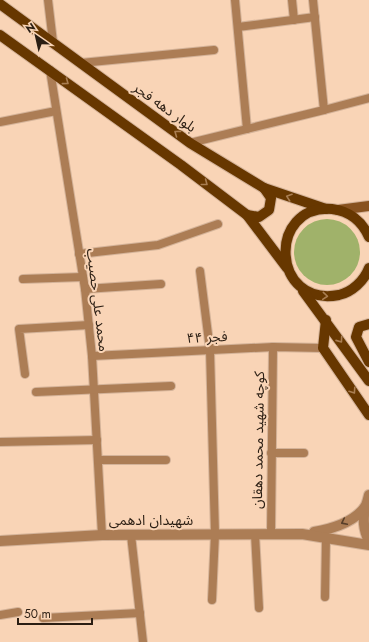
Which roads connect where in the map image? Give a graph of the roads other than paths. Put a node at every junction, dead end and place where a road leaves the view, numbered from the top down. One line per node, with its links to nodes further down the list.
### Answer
1 (48, 0): 10 (street)
2 (235, 0): 8 (street)
3 (292, 0): 7 (street)
4 (313, 0): 6 (street)
5 (0, 4): 10 (main road, بلوار دهه فجر)
6 (315, 17): 7 (street); 15 (street)
7 (294, 20): 8 (street)
8 (238, 27): 18 (street)
9 (0, 35): 13 (main road)
10 (53, 42): 12 (main road, بلوار دهه فجر)
11 (214, 50): 12 (street)
12 (81, 63): 19 (main road, بلوار دهه فجر, one-way to 12)
13 (50, 70): 16 (street, محمد علی حصیب); 24 (main road, one-way to 24)
14 (369, 98): 15 (street)
15 (324, 110): 18 (street)
16 (56, 111): 17 (street); 27 (street, محمد علی حصیب)
17 (0, 122)
18 (247, 128): 19 (street)
19 (190, 143): 20 (main road, بلوار دهه فجر)
20 (264, 188): 22 (main road, بلوار دهه فجر, one-way to 20); 24 (main road)
21 (369, 206): 23 (main road)
22 (326, 209): 23 (main road); 28 (main road)
23 (338, 210): 26 (main road)
24 (247, 215): 28 (main road)
25 (218, 224): 27 (street)
26 (369, 237)
27 (79, 254): 31 (street, محمد علی حصیب)
28 (287, 268): 34 (main road)
29 (200, 271): 41 (street)
30 (368, 275): 34 (main road, one-way to 30)
31 (83, 277): 32 (street); 35 (street, محمد علی حصیب)
32 (22, 279)
33 (161, 284): 35 (street)
34 (300, 286): 36 (main road)
35 (85, 289): 37 (street, محمد علی حصیب)
36 (326, 320): 40 (main road); 45 (main road, one-way to 45)
37 (89, 324): 42 (street, محمد علی حصیب); 44 (street)
38 (369, 324): 43 (main road)
39 (272, 347): 40 (street, فجر ۴۴); 41 (street, فجر ۴۴); 52 (street, کوچه شهید محمد دهقان)
40 (323, 348): 49 (main road, one-way to 49)
41 (210, 350): 42 (street, فجر ۴۴); 59 (street)
42 (92, 356): 47 (street, محمد علی حصیب)
43 (369, 362)
44 (25, 374)
45 (369, 381)
46 (171, 386): 47 (street)
47 (94, 390): 48 (street); 50 (street, محمد علی حصیب)
48 (36, 392)
49 (369, 415)
50 (97, 440): 51 (street); 54 (street, محمد علی حصیب)
51 (0, 442)
52 (271, 453): 53 (street); 61 (street, کوچه شهید محمد دهقان)
53 (304, 453)
54 (98, 460): 55 (street); 63 (street, محمد علی حصیب)
55 (166, 460)
56 (369, 495): 57 (street)
57 (365, 507): 62 (street, one-way to 62); 66 (street)
58 (131, 534): 59 (street, شهیدان ادهمی); 63 (street, شهیدان ادهمی); 72 (street)
59 (215, 534): 60 (street, شهیدان ادهمی); 69 (street)
60 (255, 534): 61 (street, شهیدان ادهمی); 70 (street)
61 (271, 534): 62 (street, شهیدان ادهمی)
62 (302, 534): 64 (street)
63 (102, 535): 65 (street, شهیدان ادهمی)
64 (326, 537): 67 (street); 68 (street)
65 (0, 541)
66 (369, 541)
67 (369, 545)
68 (325, 596)
69 (212, 600)
70 (259, 608)
71 (18, 612): 73 (street)
72 (140, 613): 74 (street); 75 (street)
73 (0, 615)
74 (43, 618)
75 (143, 642)

